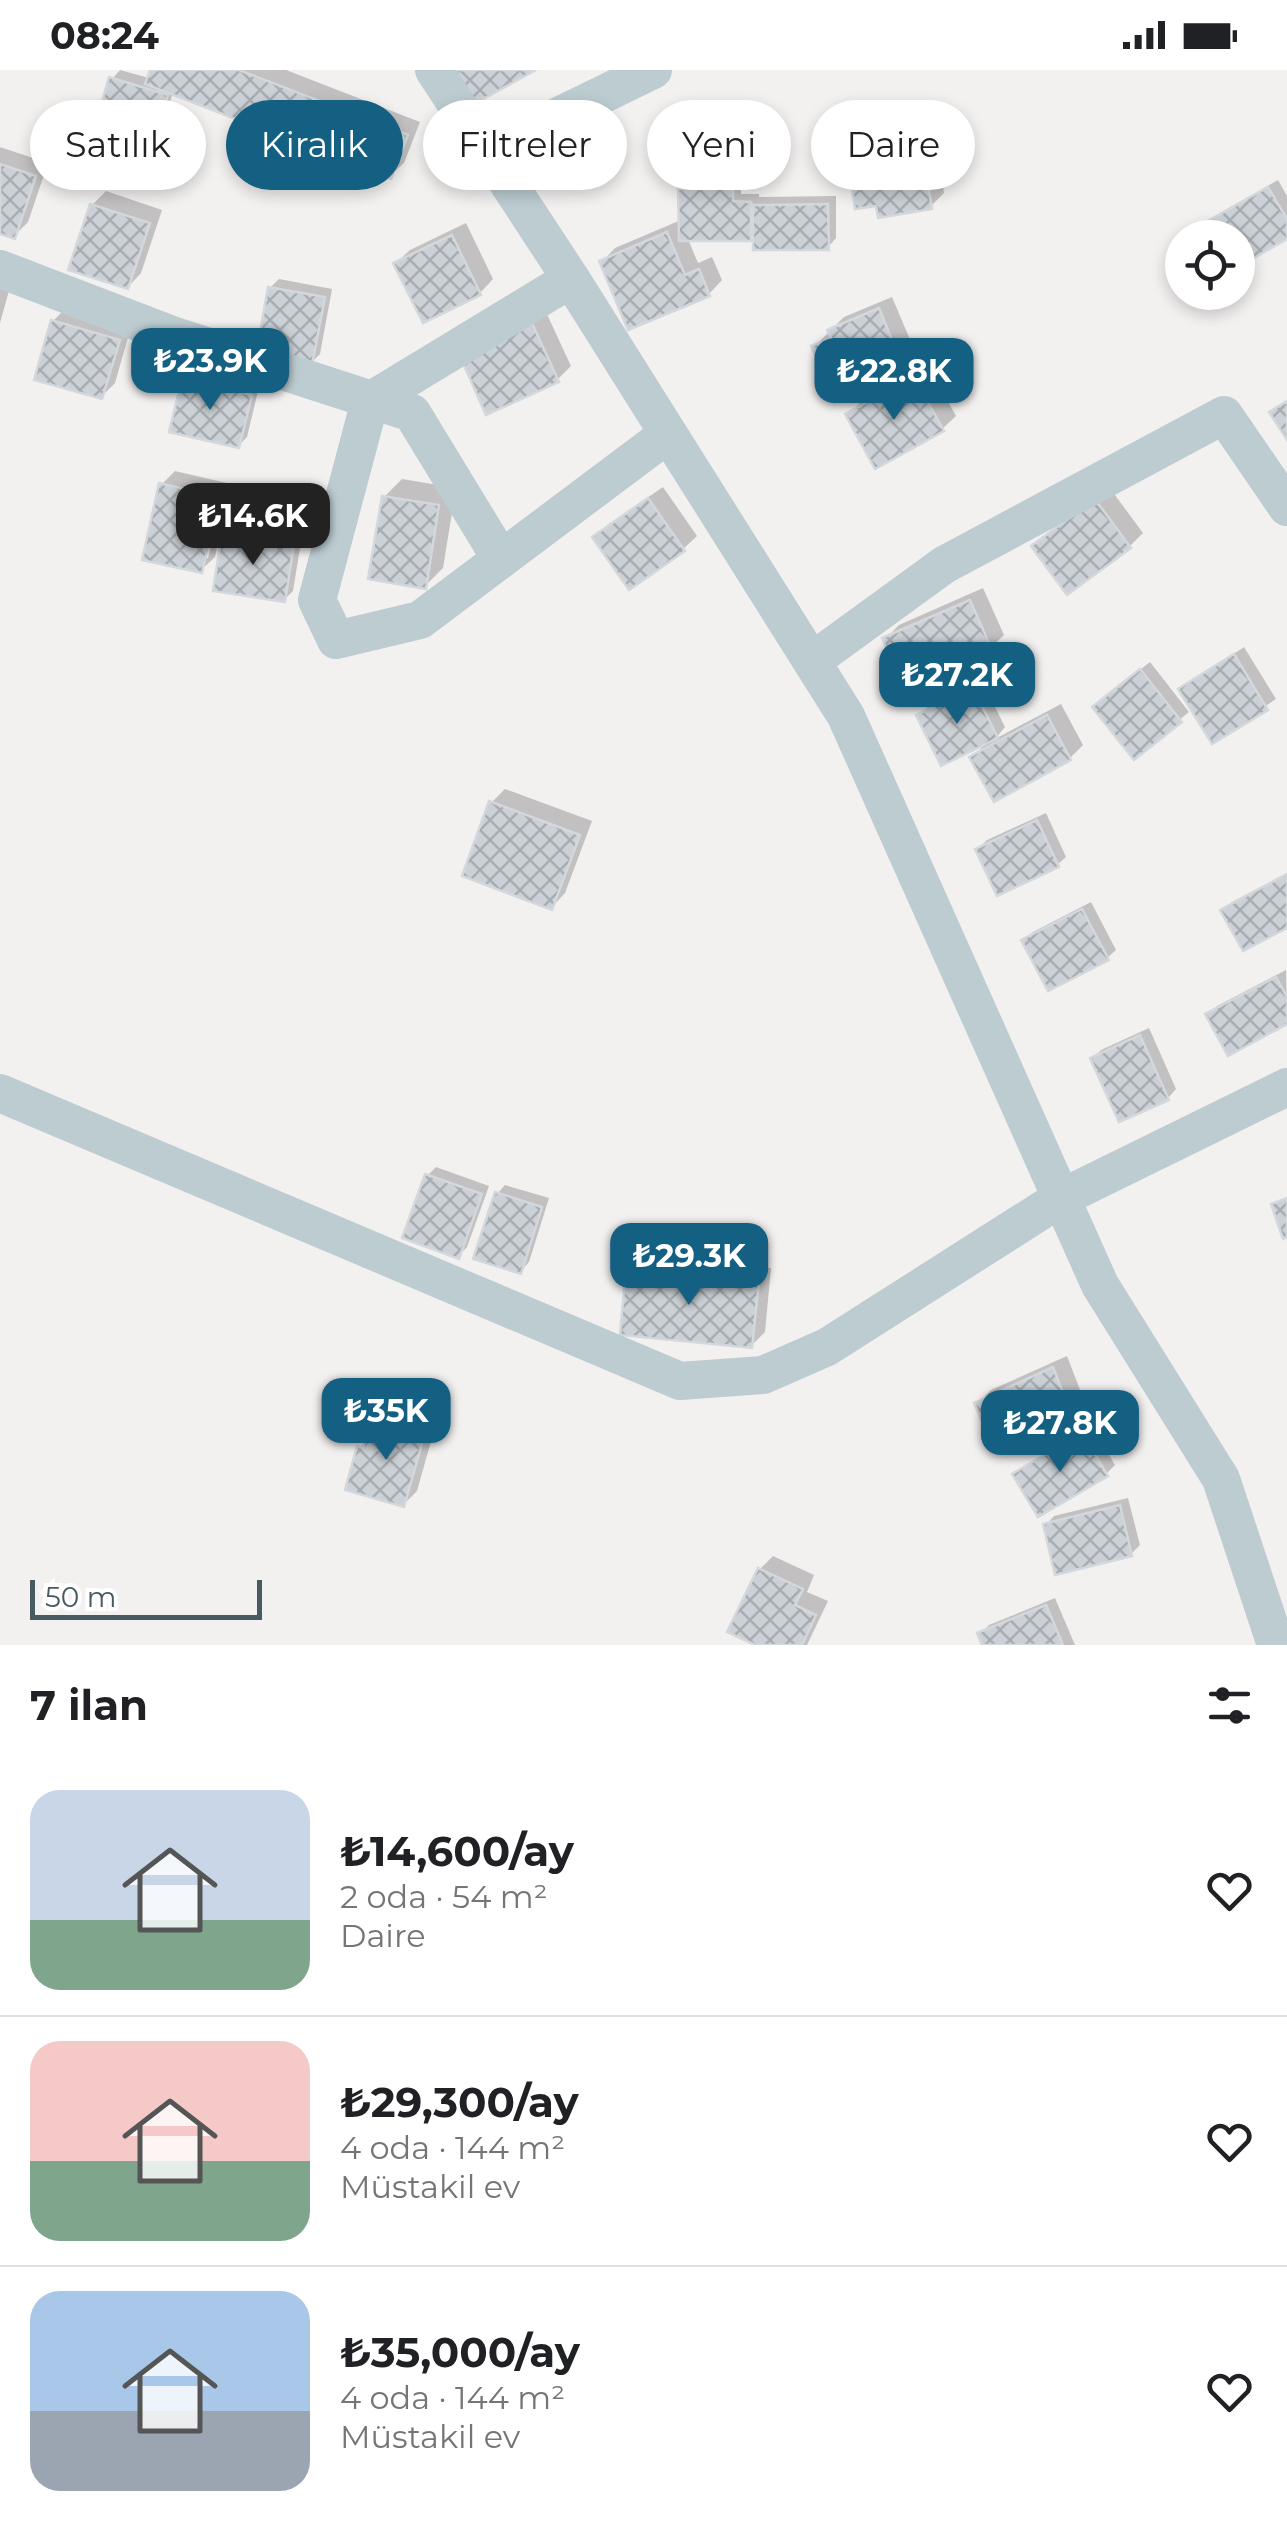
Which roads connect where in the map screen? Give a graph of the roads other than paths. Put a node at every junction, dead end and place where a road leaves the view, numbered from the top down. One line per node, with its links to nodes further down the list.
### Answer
1 (434, 70): 3 (street)
2 (653, 70): 4 (street)
3 (454, 100)
4 (592, 100)
5 (513, 190): 7 (street)
6 (0, 269): 8 (street)
7 (571, 278): 8 (street); 9 (street)
8 (370, 401): 11 (street); 11 (street)
9 (668, 434): 11 (street); 12 (street)
10 (1287, 507): 12 (street)
11 (502, 559)
12 (812, 661): 15 (street)
13 (1287, 1087): 15 (street)
14 (0, 1093): 15 (street)
15 (1060, 1198): 17 (street)
16 (1287, 1638): 17 (street)
17 (1276, 1644)

